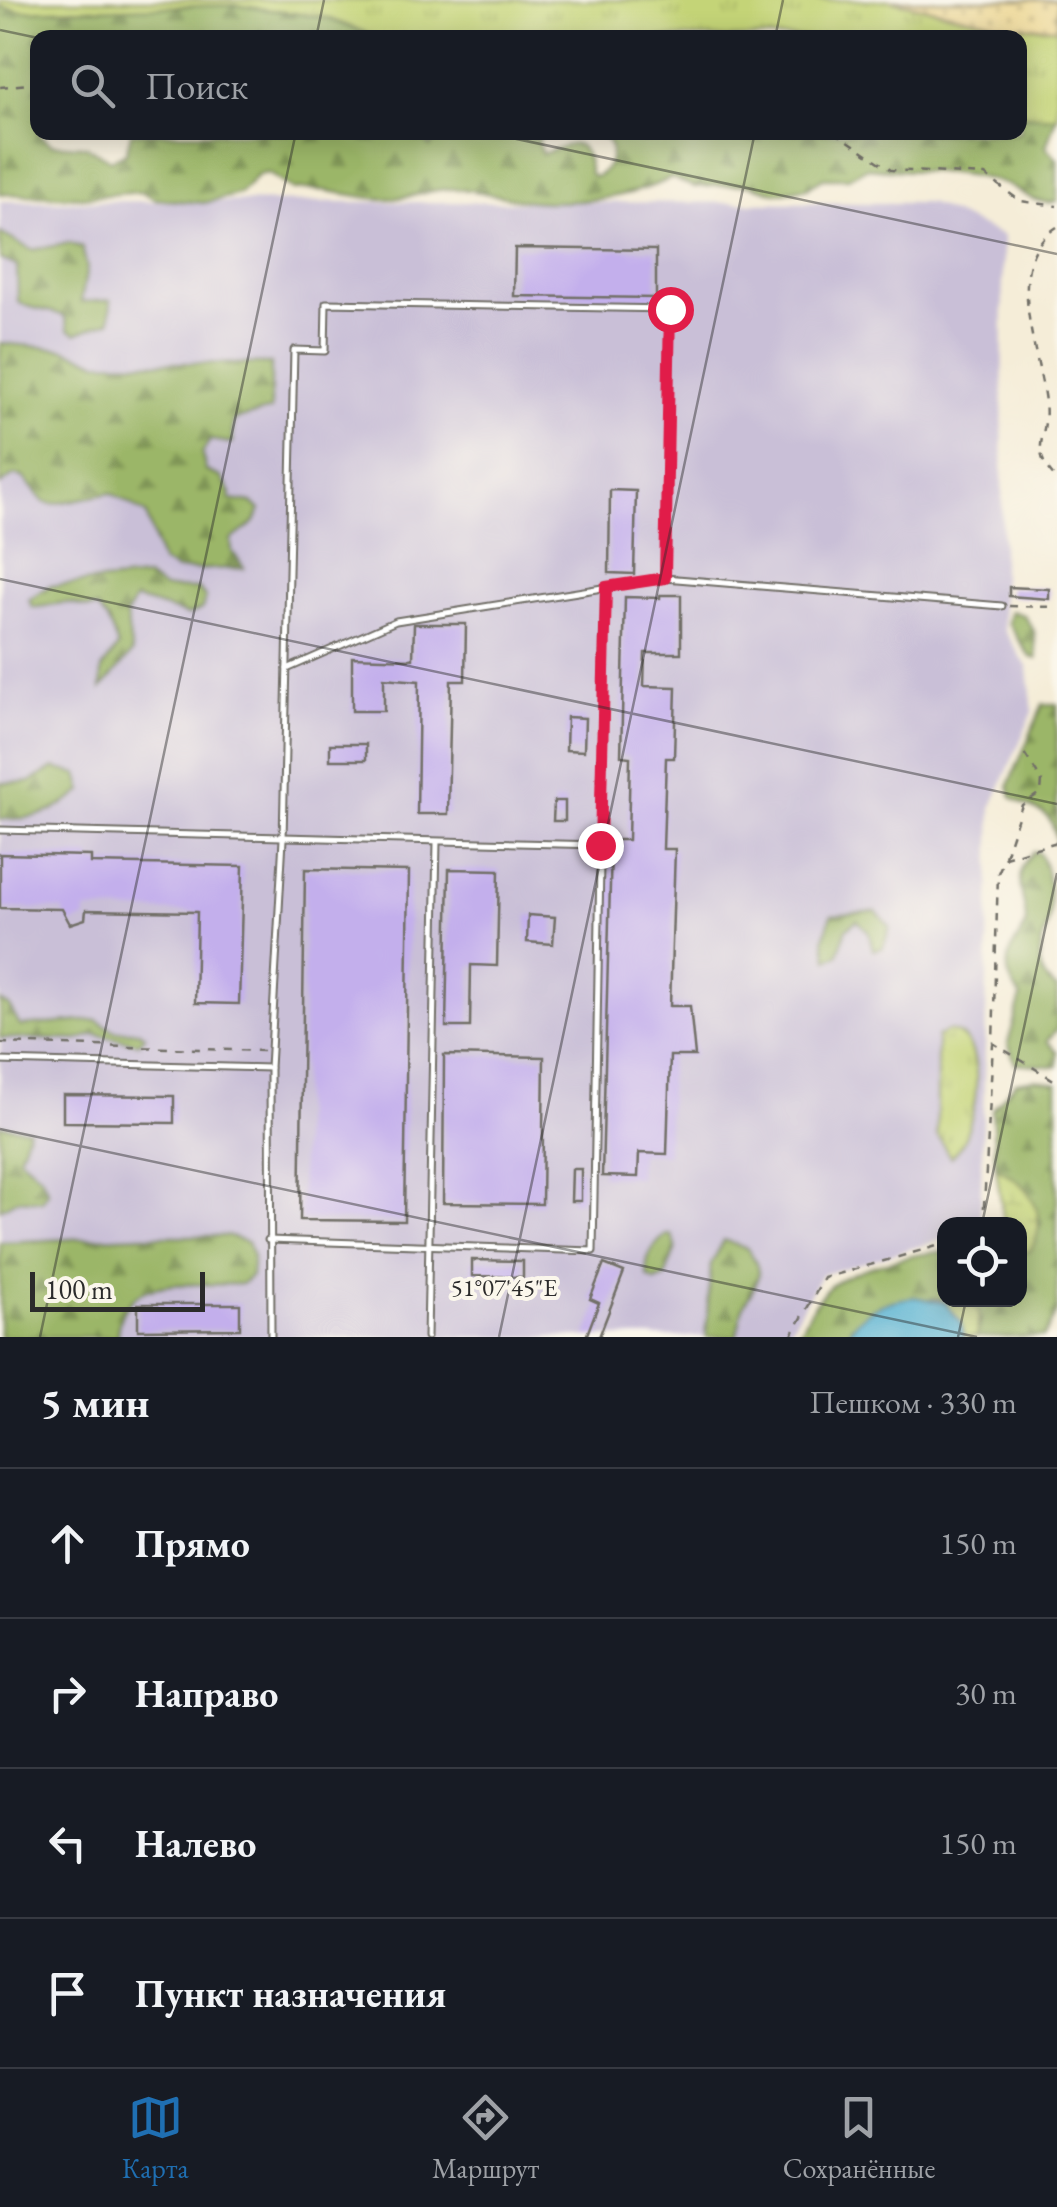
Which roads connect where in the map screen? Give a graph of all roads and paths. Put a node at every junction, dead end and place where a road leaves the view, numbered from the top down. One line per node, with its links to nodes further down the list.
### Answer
1 (30, 84): 2 (path)
2 (0, 86)
3 (847, 140): 4 (path)
4 (1057, 206)
5 (1057, 227): 6 (path)
6 (1057, 480)
7 (665, 578): 8 (lane); 9 (lane); 11 (lane)
8 (606, 587): 11 (lane); 17 (lane)
9 (1002, 606): 10 (path)
10 (1057, 608)
11 (286, 669): 14 (lane)
12 (1024, 753): 18 (path)
13 (0, 830): 14 (lane)
14 (283, 839): 15 (lane); 21 (lane)
15 (438, 842): 17 (lane); 27 (lane)
16 (1057, 842): 18 (path)
17 (600, 845): 27 (lane)
18 (1005, 857): 19 (path)
19 (993, 1042): 24 (path); 25 (path)
20 (0, 1043): 21 (path)
21 (271, 1051): 23 (lane)
22 (0, 1061): 23 (lane)
23 (270, 1068): 26 (lane)
24 (1057, 1082)
25 (983, 1217)
26 (268, 1240): 27 (lane); 29 (lane)
27 (428, 1246): 30 (lane)
28 (937, 1246): 31 (path)
29 (271, 1337)
30 (426, 1337)
31 (790, 1337)

